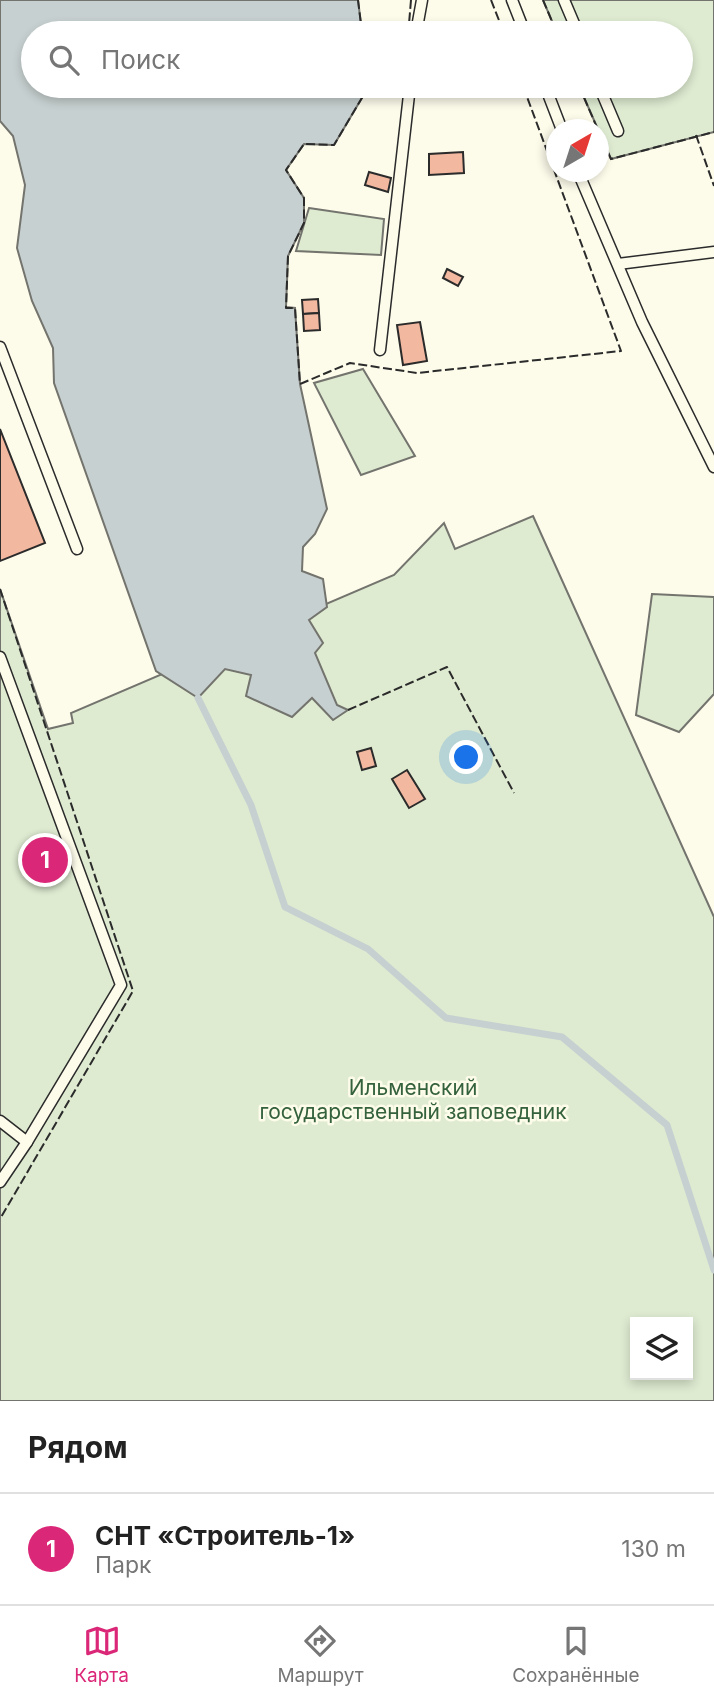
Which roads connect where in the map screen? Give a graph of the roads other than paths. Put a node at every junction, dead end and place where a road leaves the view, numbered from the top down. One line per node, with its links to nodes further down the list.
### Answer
1 (422, 0): 4 (lane)
2 (512, 0): 5 (lane)
3 (564, 0): 6 (lane)
4 (418, 21)
5 (520, 21)
6 (573, 21)
7 (409, 98): 16 (lane)
8 (550, 98): 10 (lane)
9 (604, 98): 11 (lane)
10 (558, 119)
11 (618, 131)
12 (582, 182): 14 (lane)
13 (714, 252): 14 (lane)
14 (618, 264): 17 (lane)
15 (0, 347): 18 (lane)
16 (380, 350)
17 (714, 467)
18 (76, 549)
19 (0, 657): 21 (lane)
20 (0, 1121): 21 (lane)
21 (27, 1142): 22 (lane)
22 (0, 1182)

